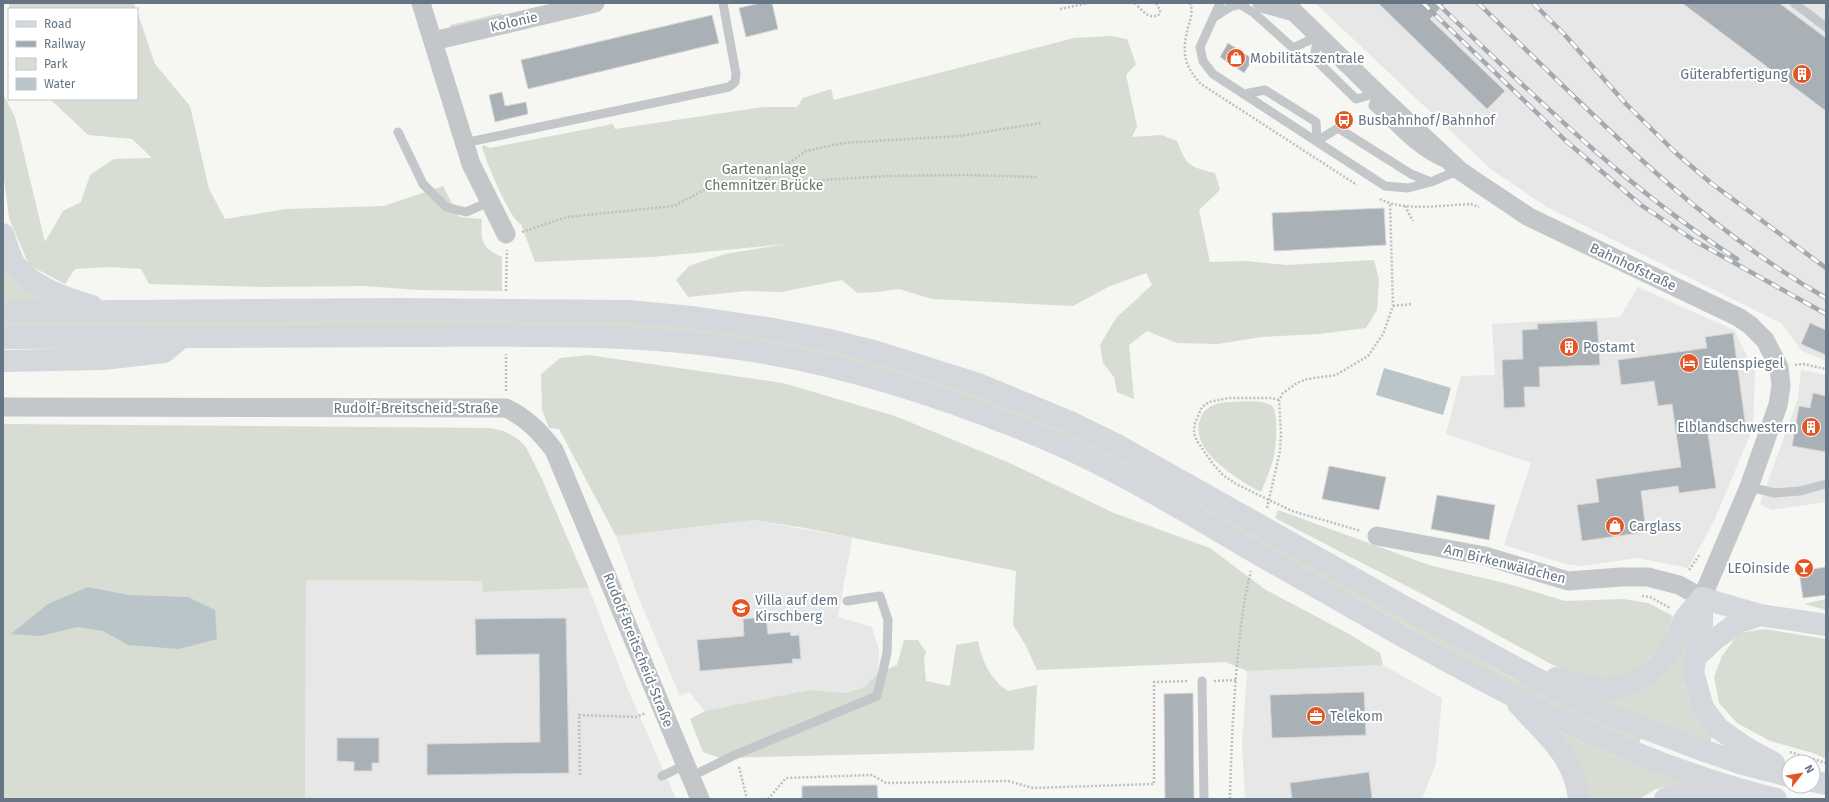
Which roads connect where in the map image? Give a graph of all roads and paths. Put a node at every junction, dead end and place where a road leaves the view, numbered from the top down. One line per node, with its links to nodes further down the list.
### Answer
1 (421, 3): 16 (street)
2 (595, 3): 16 (street, Kolonie)
3 (723, 3): 21 (lane)
4 (1089, 3): 12 (path)
5 (1134, 3): 6 (path)
6 (1156, 3)
7 (1220, 3): 13 (lane)
8 (1794, 3): 14 (lane)
9 (1244, 4): 10 (lane); 13 (lane)
10 (1261, 7): 11 (street, Bahnhofstraße); 15 (lane)
11 (1289, 7): 15 (street, Bahnhofstraße)
12 (1060, 9)
13 (1212, 18): 17 (lane)
14 (1826, 27)
15 (1318, 36): 22 (street, Bahnhofstraße)
16 (433, 41): 21 (street)
17 (1244, 94): 20 (lane); 20 (lane)
18 (1041, 123): 25 (path)
19 (398, 132): 26 (lane)
20 (1317, 141): 24 (lane); 24 (lane)
21 (464, 143): 26 (street)
22 (1460, 170): 24 (lane); 39 (street, Bahnhofstraße)
23 (1038, 177): 25 (path)
24 (1431, 182)
25 (759, 184): 31 (path)
26 (490, 202): 31 (street)
27 (1405, 206): 28 (path); 29 (path); 33 (path)
28 (1485, 208)
29 (1413, 221)
30 (3, 234): 35 (main road)
31 (506, 234)
32 (1411, 304): 33 (path)
33 (1393, 306): 41 (path)
34 (3, 312): 35 (main road)
35 (111, 312): 56 (main road)
36 (182, 337): 37 (main road); 38 (main road); 60 (main road)
37 (3, 338)
38 (3, 361)
39 (1779, 367): 40 (path); 45 (street, Bahnhofstraße)
40 (1826, 369)
41 (1279, 400): 43 (path); 46 (path)
42 (3, 407): 61 (street, Rudolf-Breitscheid-Straße)
43 (1276, 468)
44 (1826, 484): 45 (lane)
45 (1749, 487): 49 (street, Bahnhofstraße)
46 (1377, 536): 48 (street, Am Birkenwäldchen)
47 (1703, 549): 48 (path)
48 (1679, 585): 49 (street, Am Birkenwäldchen); 52 (path)
49 (1702, 598): 53 (main road); 55 (main road); 56 (main road)
50 (1243, 600): 58 (path)
51 (847, 601): 62 (lane)
52 (1668, 607)
53 (1760, 615): 54 (main road); 55 (main road)
54 (1826, 625)
55 (1694, 658): 63 (main road)
56 (1518, 668): 65 (main road)
57 (1220, 680): 58 (path)
58 (1236, 680): 73 (path)
59 (1202, 681): 71 (path); 72 (lane)
60 (1510, 696): 68 (main road); 74 (main road)
61 (662, 708): 64 (street, Rudolf-Breitscheid-Straße); 66 (path)
62 (737, 754): 64 (lane); 70 (path)
63 (1781, 759)
64 (688, 771): 67 (lane); 69 (street, Rudolf-Breitscheid-Straße)
65 (1781, 774)
66 (580, 775)
67 (662, 776)
68 (1768, 797): 75 (main road)
69 (700, 799)
70 (747, 799)
71 (768, 799)
72 (1204, 799)
73 (1230, 799)
74 (1579, 799)
75 (1665, 799)

